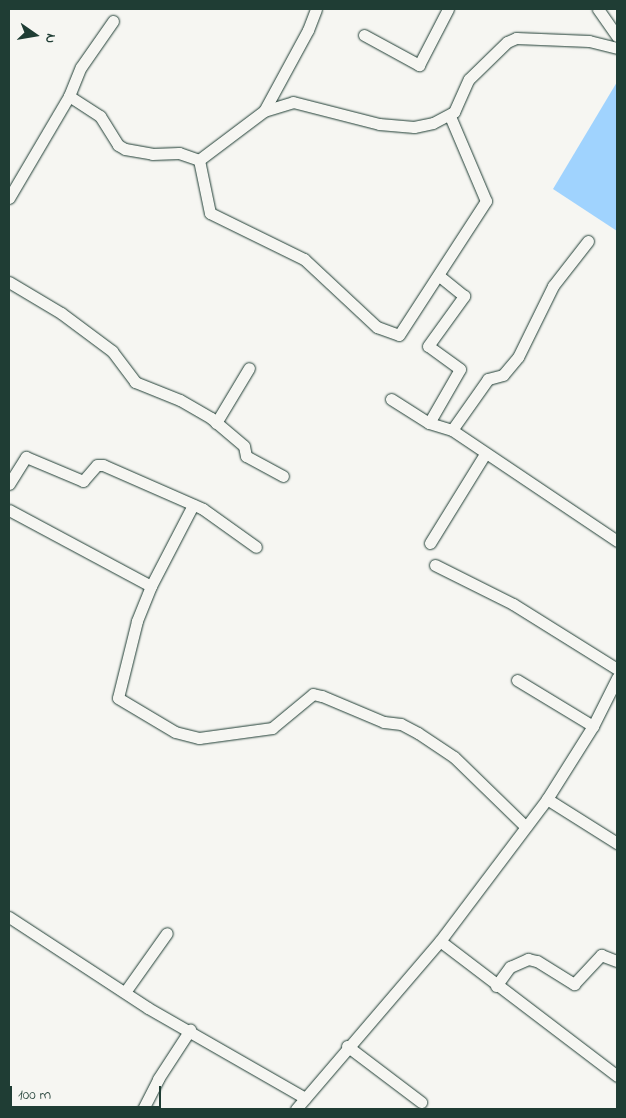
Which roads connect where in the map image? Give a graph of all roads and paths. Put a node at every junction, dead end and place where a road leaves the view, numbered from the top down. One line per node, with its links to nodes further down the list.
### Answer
1 (316, 9): 9 (street)
2 (448, 9): 6 (street)
3 (598, 9): 5 (street)
4 (113, 21): 8 (street)
5 (616, 29)
6 (364, 35)
7 (617, 48): 10 (street)
8 (69, 96): 11 (street); 12 (street)
9 (264, 111): 10 (street); 11 (street)
10 (450, 116): 14 (street)
11 (199, 160): 14 (street)
12 (9, 198)
13 (588, 241): 20 (street)
14 (438, 275): 19 (street)
15 (9, 282): 18 (street)
16 (249, 368): 18 (street)
17 (391, 399): 19 (street)
18 (216, 423): 22 (street)
19 (429, 423): 20 (street)
20 (452, 430): 21 (street)
21 (485, 454): 26 (street); 27 (street)
22 (283, 476)
23 (9, 484): 24 (street)
24 (193, 505): 28 (street); 30 (street)
25 (9, 510): 30 (street)
26 (617, 541)
27 (430, 543)
28 (256, 547)
29 (435, 565): 31 (street)
30 (151, 586): 36 (street)
31 (617, 669)
32 (617, 678): 34 (street)
33 (517, 680): 34 (street)
34 (592, 726): 35 (street)
35 (547, 799): 36 (street); 37 (street)
36 (526, 827): 40 (street)
37 (617, 843)
38 (9, 917): 43 (street)
39 (167, 933): 43 (street)
40 (440, 941): 42 (street); 45 (street)
41 (617, 961): 42 (street)
42 (496, 986): 46 (street)
43 (125, 992): 44 (street)
44 (190, 1030): 48 (street); 49 (street)
45 (348, 1046): 47 (street); 48 (street)
46 (617, 1076)
47 (421, 1102)
48 (300, 1106)
49 (142, 1109)

